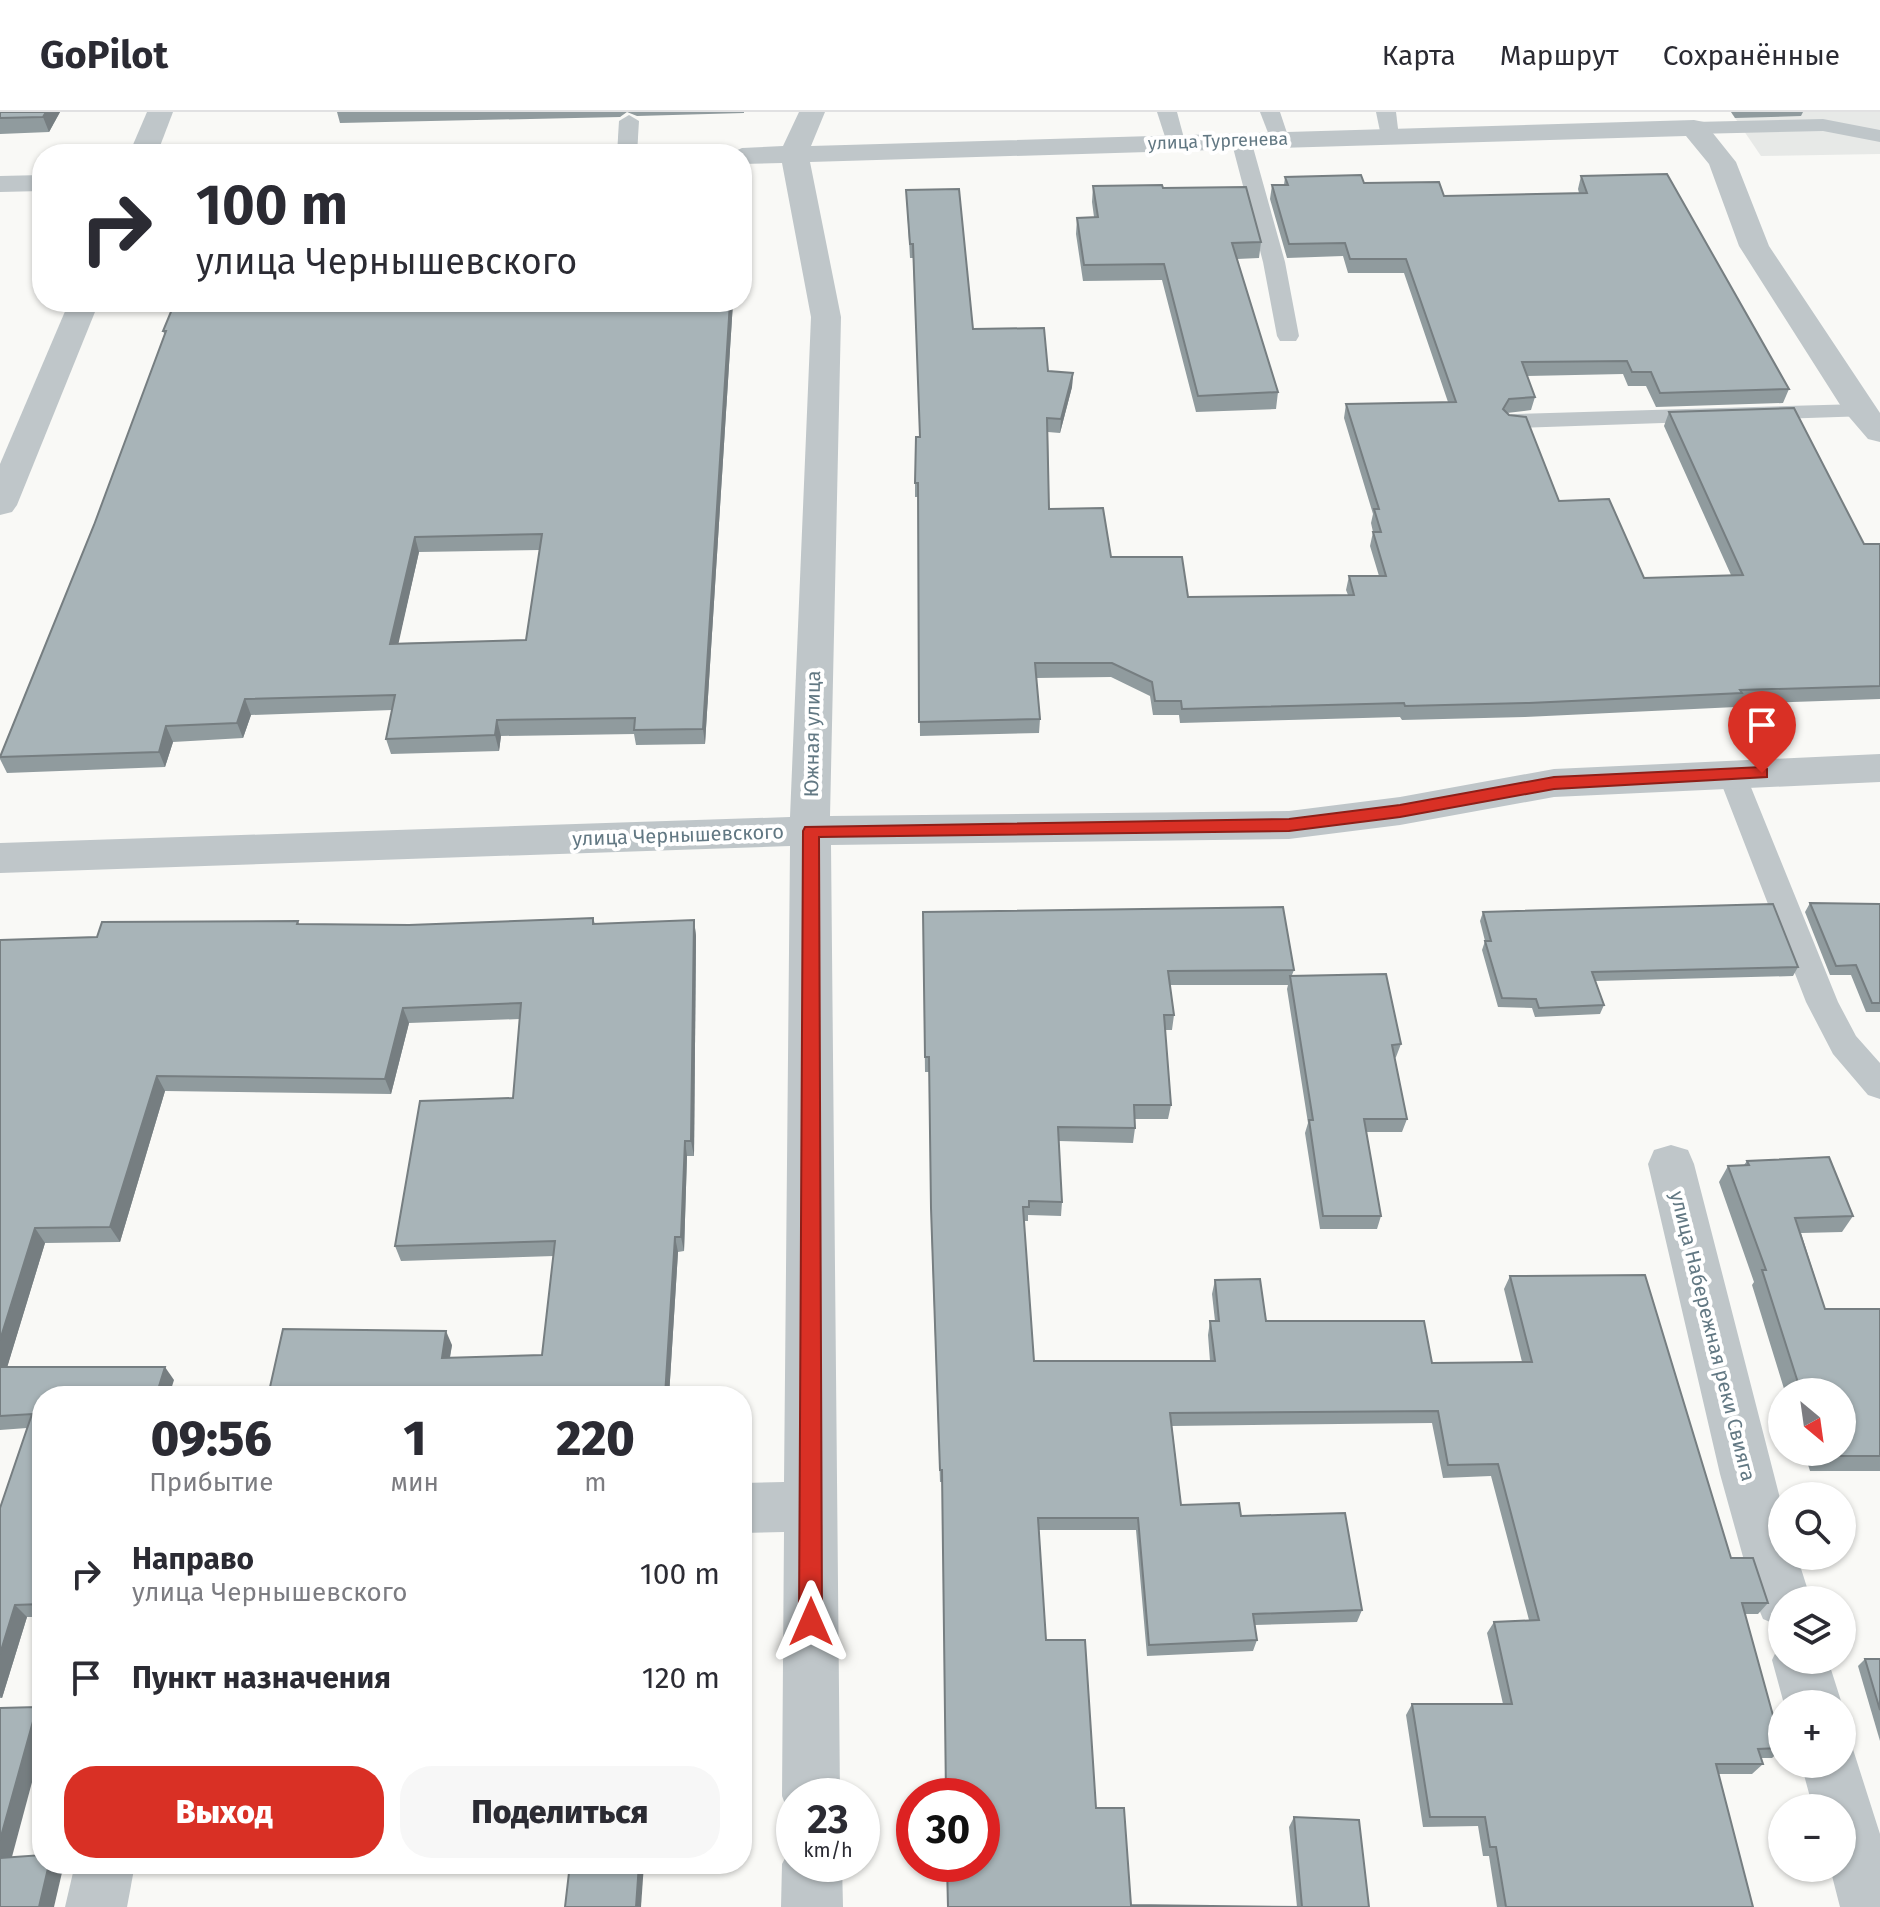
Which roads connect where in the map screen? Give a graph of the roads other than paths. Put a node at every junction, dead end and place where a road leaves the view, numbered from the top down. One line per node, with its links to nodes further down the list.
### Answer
1 (160, 112): 13 (street)
2 (812, 112): 15 (street)
3 (1167, 112): 12 (lane)
4 (1270, 112): 10 (lane)
5 (1818, 118): 8 (lane); 9 (lane)
6 (629, 121): 14 (lane)
7 (1387, 125): 8 (street, улица Тургенева); 10 (street, улица Тургенева)
8 (1694, 128): 22 (street)
9 (1880, 136)
10 (1279, 139): 11 (street, улица Тургенева)
11 (1241, 140): 12 (street, улица Тургенева); 20 (lane)
12 (1175, 142): 15 (street, улица Тургенева)
13 (147, 144)
14 (628, 144)
15 (794, 154): 16 (street, улица Тургенева); 26 (street, Южная улица)
16 (752, 156)
17 (32, 183): 18 (street)
18 (0, 184)
19 (80, 312): 23 (street)
20 (1288, 336)
21 (1514, 421): 22 (lane)
22 (1870, 422)
23 (0, 505)
24 (1880, 768): 25 (street, улица Чернышевского)
25 (1732, 775): 26 (street, улица Чернышевского); 28 (lane)
26 (811, 831): 27 (street, улица Чернышевского); 30 (street, Южная улица)
27 (0, 858)
28 (1880, 1086)
29 (1671, 1164): 32 (street, улица Набережная реки Свияга)
30 (810, 1506): 31 (street); 33 (street, Южная улица)
31 (752, 1508)
32 (1779, 1586)
33 (811, 1778)
34 (1834, 1778): 39 (street)
35 (103, 1874): 37 (street)
36 (812, 1882): 38 (street)
37 (96, 1907)
38 (812, 1907)
39 (1871, 1907)

